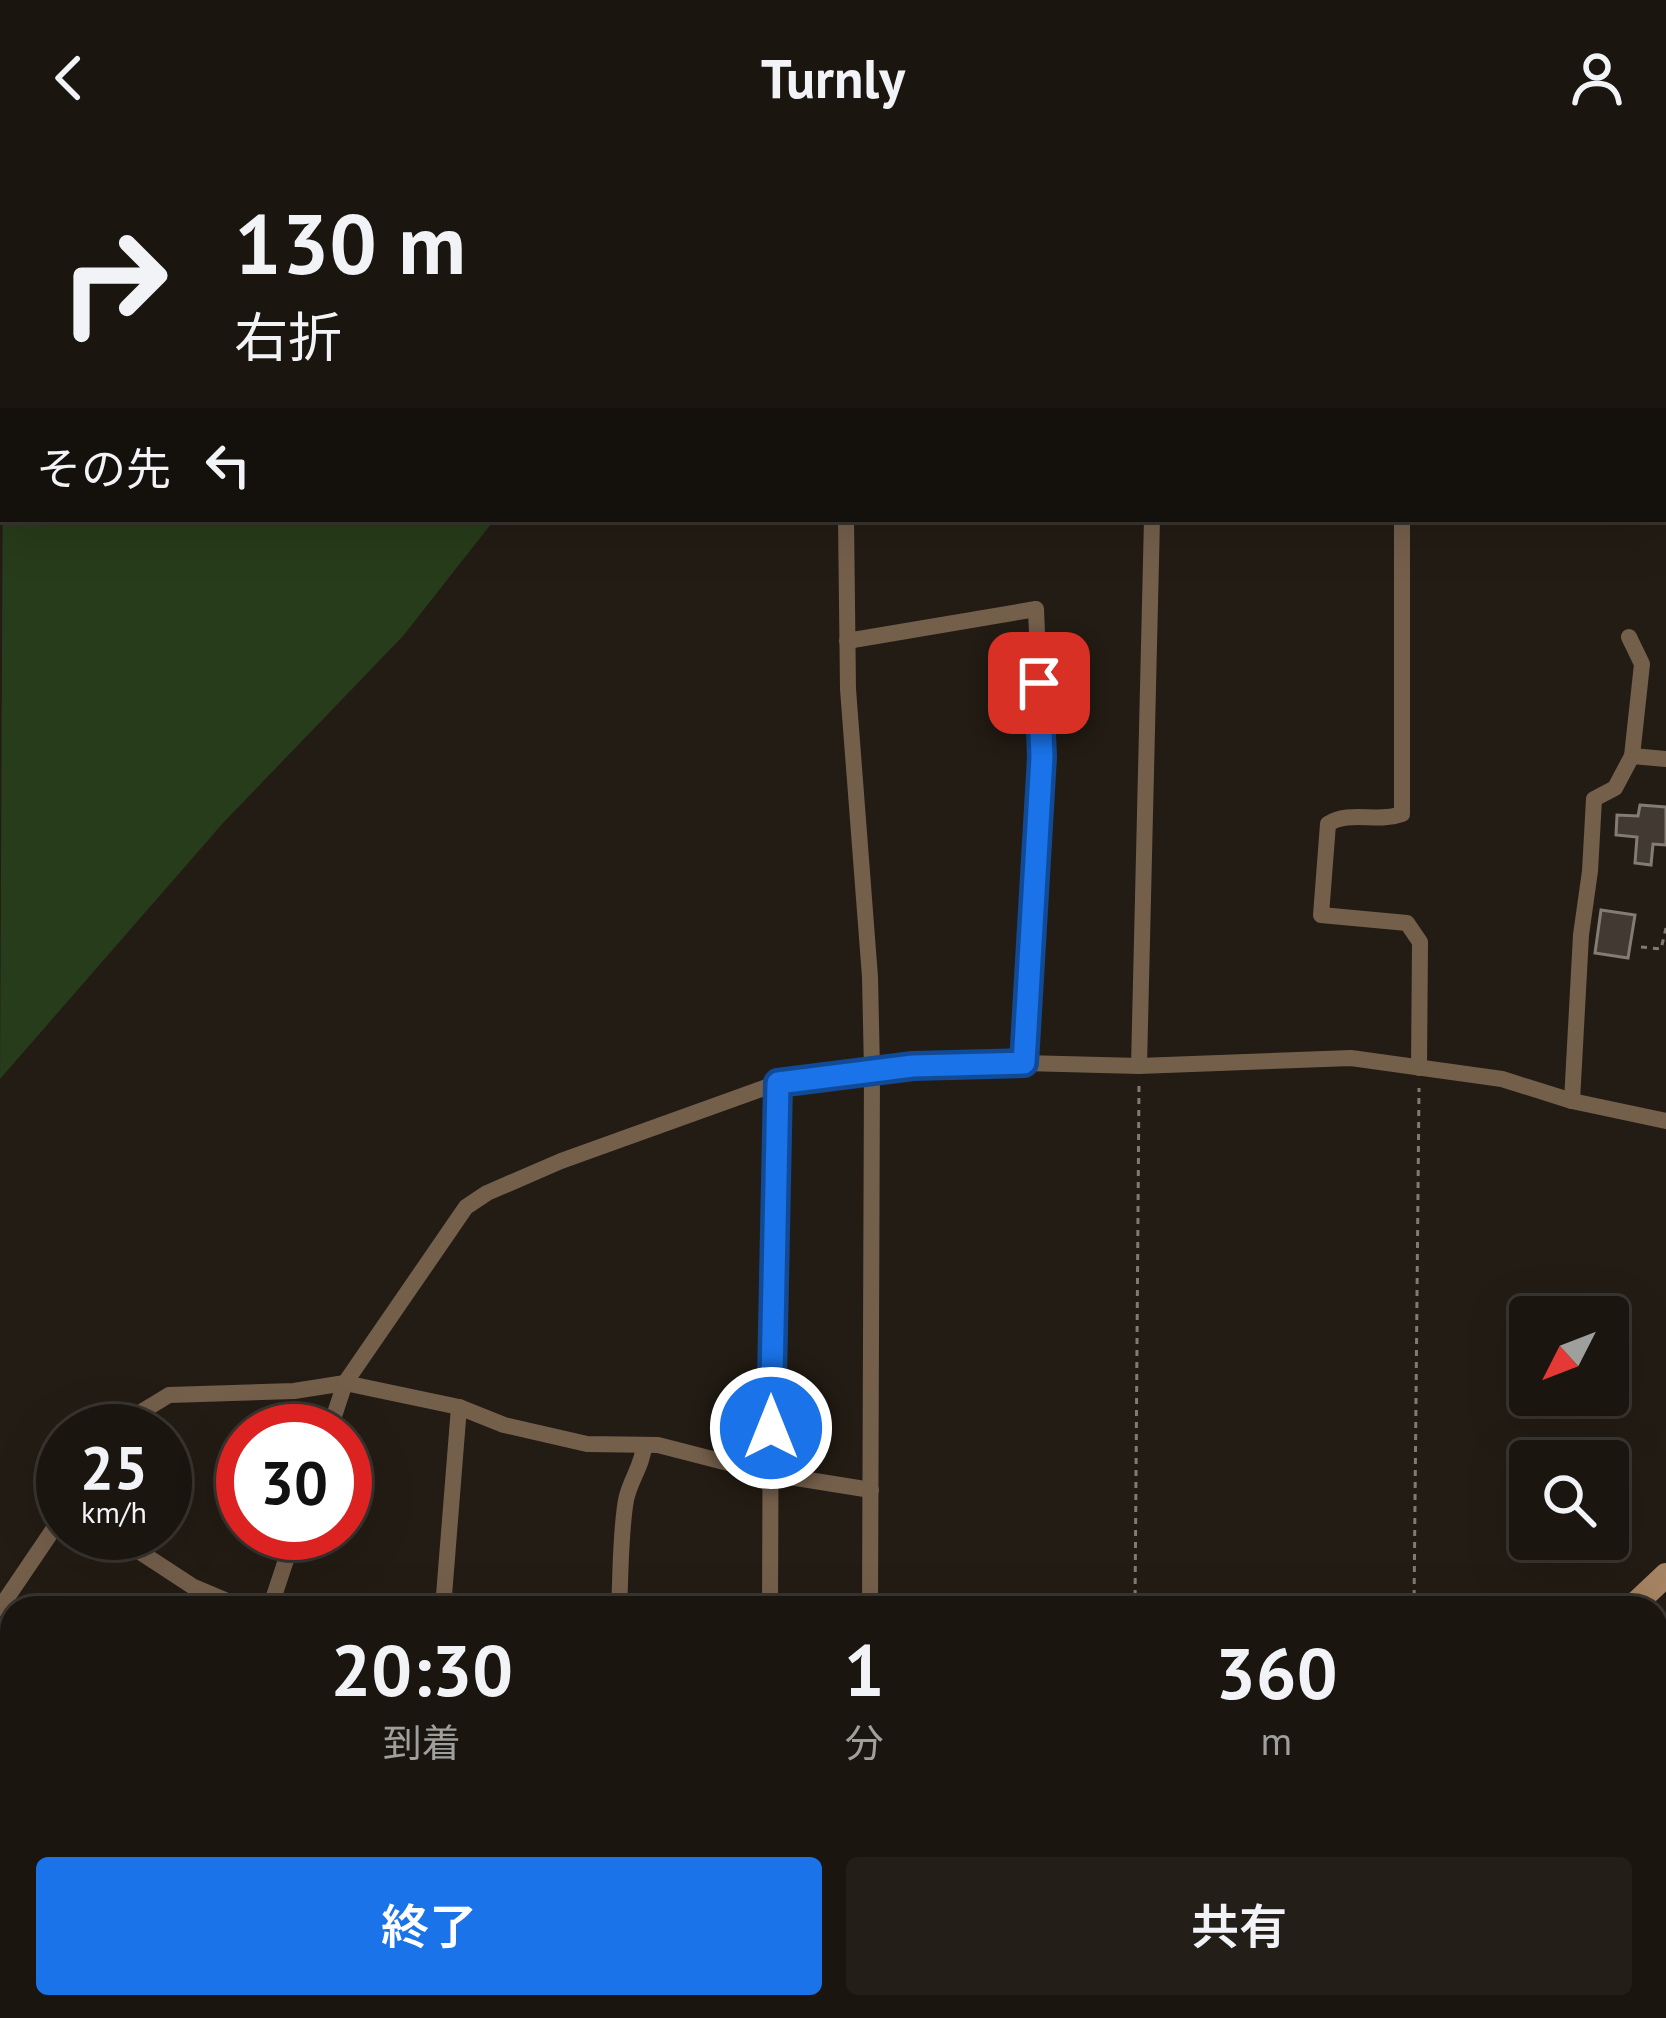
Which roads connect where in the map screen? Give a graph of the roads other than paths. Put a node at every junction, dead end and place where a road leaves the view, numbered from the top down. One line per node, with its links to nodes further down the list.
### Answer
1 (846, 522): 5 (street)
2 (1152, 522): 9 (street)
3 (1402, 522): 10 (street)
4 (1629, 638): 6 (street)
5 (847, 641): 8 (street); 11 (street)
6 (1632, 755): 7 (street); 13 (street)
7 (1666, 759)
8 (1024, 1063): 9 (street); 11 (street)
9 (1139, 1066): 10 (street)
10 (1419, 1068): 13 (street)
11 (872, 1070): 12 (street); 21 (street)
12 (778, 1083): 15 (street); 20 (street)
13 (1572, 1101): 14 (street)
14 (1666, 1121)
15 (345, 1383): 16 (street); 17 (street); 18 (street)
16 (154, 1404)
17 (338, 1404)
18 (459, 1407): 19 (street); 29 (street)
19 (644, 1445): 20 (street); 30 (street)
20 (771, 1474): 21 (street); 31 (street)
21 (871, 1490): 32 (street)
22 (36, 1555): 26 (street)
23 (152, 1560): 27 (street)
24 (286, 1560): 28 (street)
25 (1666, 1575): 33 (street)
26 (8, 1596)
27 (216, 1596)
28 (275, 1596)
29 (444, 1596)
30 (620, 1596)
31 (770, 1596)
32 (870, 1596)
33 (1644, 1596)

